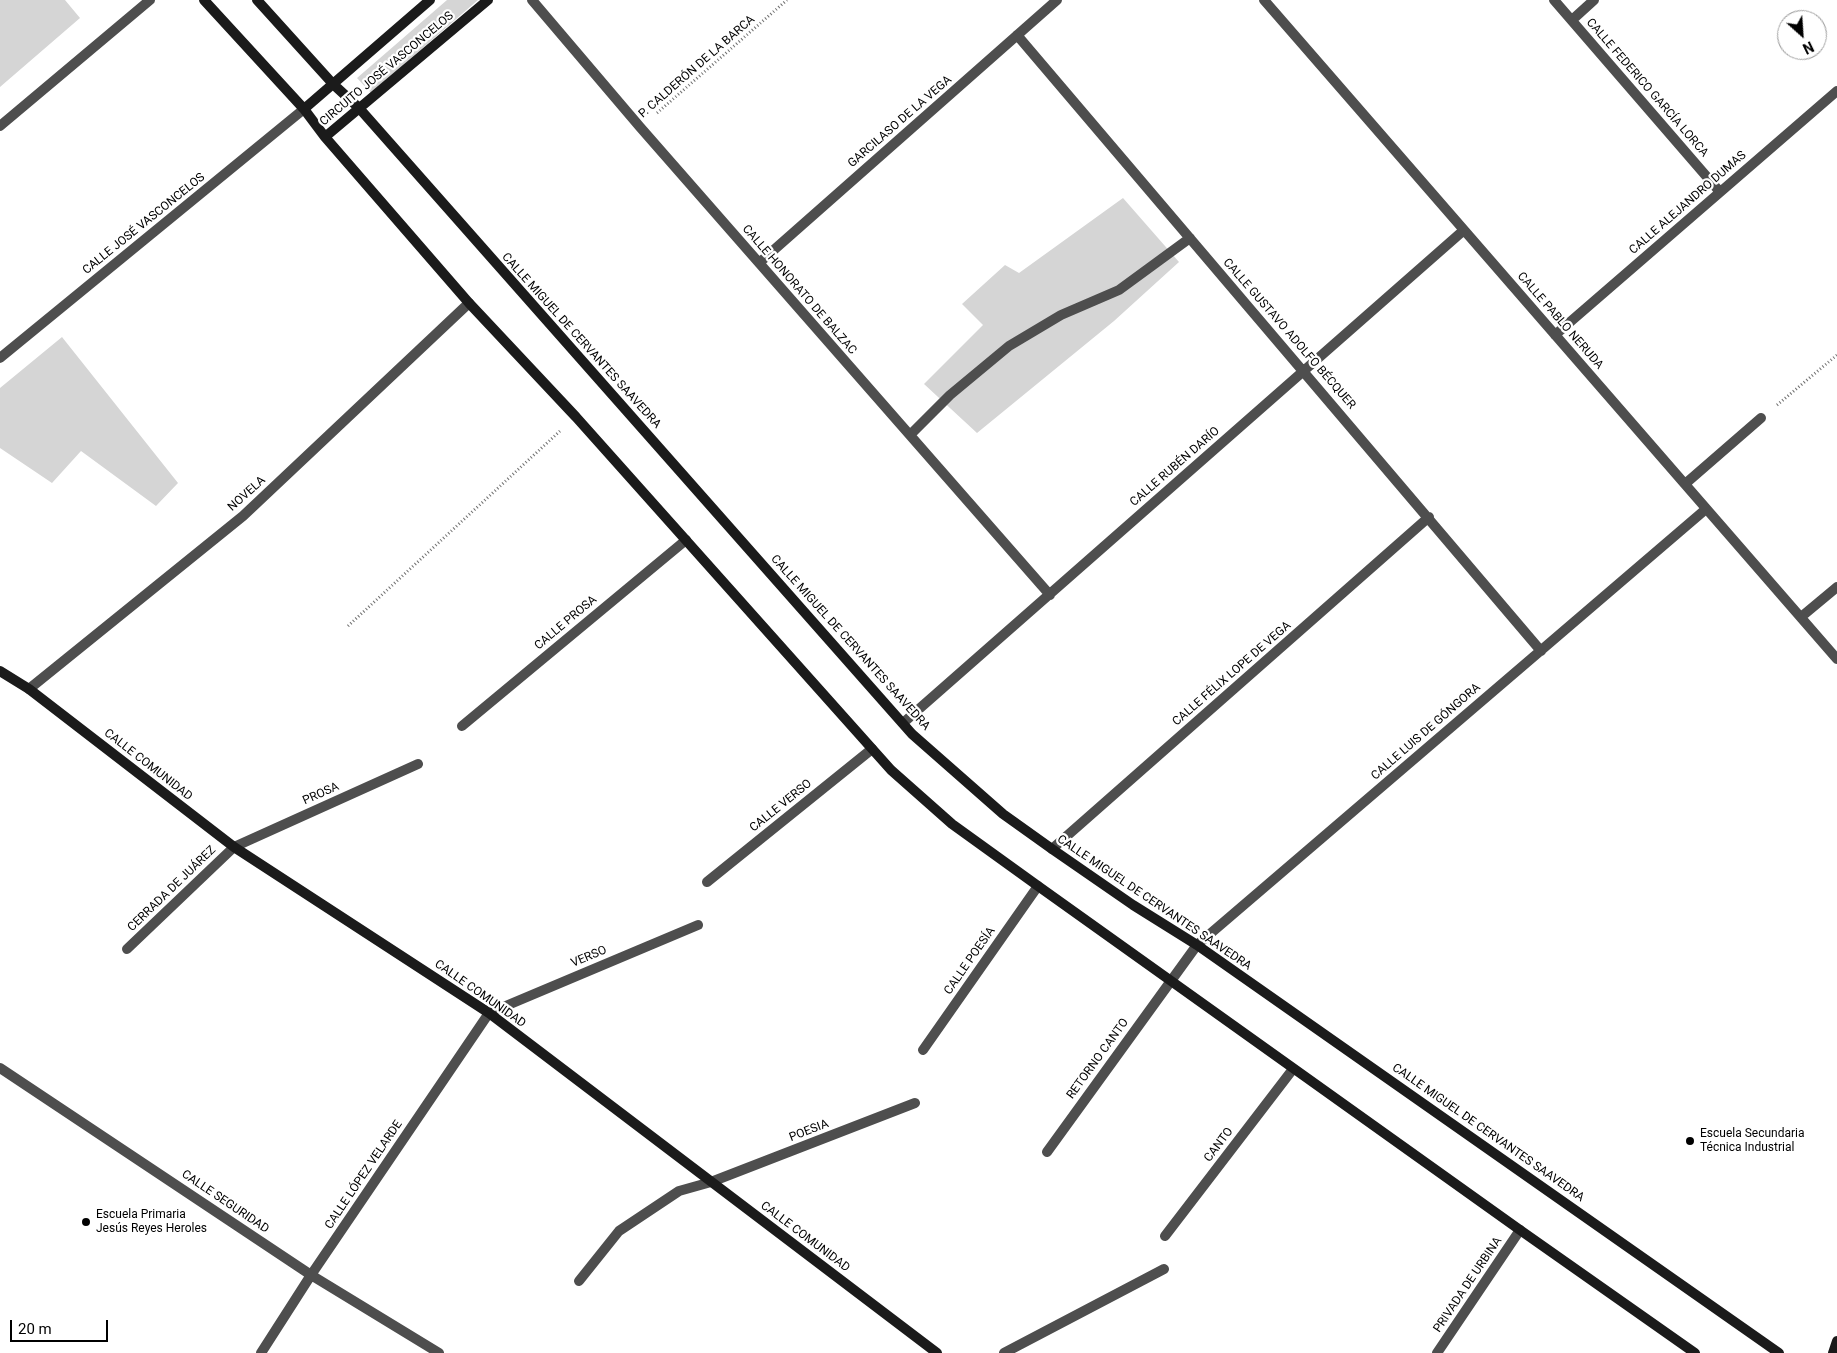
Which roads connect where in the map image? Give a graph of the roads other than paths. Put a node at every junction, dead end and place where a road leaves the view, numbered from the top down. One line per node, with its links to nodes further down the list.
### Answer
1 (150, 0): 17 (street)
2 (204, 0): 16 (street)
3 (257, 0): 13 (street, CALLE MIGUEL DE CERVANTES SAAVEDRA)
4 (430, 0): 13 (street, CIRCUITO JOSÉ VASCONCELOS)
5 (488, 0): 15 (street, CIRCUITO JOSÉ VASCONCELOS)
6 (532, 0): 22 (street, CALLE HONORATO DE BALZAC)
7 (1056, 0): 12 (street, GARCILASO DE LA VEGA)
8 (1264, 0): 20 (street, CALLE PABLO NERUDA)
9 (1554, 0): 11 (street, CALLE FEDERICO GARCÍA LORCA)
10 (1594, 0): 11 (street)
11 (1572, 20): 19 (street, CALLE FEDERICO GARCÍA LORCA)
12 (1017, 35): 21 (street, CALLE GUSTAVO ADOLFO BÉCQUER); 22 (street, GARCILASO DE LA VEGA)
13 (333, 84): 15 (street, CALLE MIGUEL DE CERVANTES SAAVEDRA); 16 (street, CIRCUITO JOSÉ VASCONCELOS)
14 (1837, 90): 19 (street, CALLE ALEJANDRO DUMAS)
15 (359, 108): 18 (street, CIRCUITO JOSÉ VASCONCELOS); 40 (street, CALLE MIGUEL DE CERVANTES SAAVEDRA)
16 (304, 109): 18 (street); 25 (street, CALLE JOSÉ VASCONCELOS)
17 (0, 126)
18 (325, 138): 23 (street)
19 (1720, 192): 24 (street, CALLE ALEJANDRO DUMAS)
20 (1464, 230): 24 (street, CALLE PABLO NERUDA); 26 (street, CALLE RUBÉN DARÍO)
21 (1190, 238): 26 (street, CALLE GUSTAVO ADOLFO BÉCQUER); 28 (street)
22 (759, 263): 28 (street, CALLE HONORATO DE BALZAC)
23 (469, 303): 32 (street); 39 (street, NOVELA)
24 (1555, 335): 29 (street, CALLE PABLO NERUDA)
25 (0, 358)
26 (1304, 371): 31 (street, CALLE GUSTAVO ADOLFO BÉCQUER); 34 (street, CALLE RUBÉN DARÍO)
27 (1761, 418): 29 (street)
28 (910, 435): 34 (street, CALLE HONORATO DE BALZAC)
29 (1685, 484): 30 (street, CALLE PABLO NERUDA)
30 (1706, 509): 35 (street, CALLE PABLO NERUDA); 36 (street, CALLE LUIS DE GÓNGORA)
31 (1429, 517): 36 (street, CALLE GUSTAVO ADOLFO BÉCQUER); 45 (street, CALLE FÉLIX LOPE DE VEGA)
32 (686, 540): 41 (street, CALLE PROSA); 42 (street)
33 (1837, 587): 35 (street)
34 (1050, 595): 40 (street, CALLE RUBÉN DARÍO)
35 (1800, 617): 37 (street, CALLE PABLO NERUDA)
36 (1540, 651): 49 (street, CALLE LUIS DE GÓNGORA)
37 (1837, 659)
38 (0, 671): 39 (street, CALLE COMUNIDAD)
39 (29, 689): 44 (street, CALLE COMUNIDAD)
40 (903, 723): 45 (street, CALLE MIGUEL DE CERVANTES SAAVEDRA)
41 (462, 726)
42 (872, 749): 46 (street, CALLE VERSO); 47 (street)
43 (418, 764): 44 (street, PROSA)
44 (234, 847): 50 (street, CERRADA DE JUÁREZ); 52 (street, CALLE COMUNIDAD)
45 (1052, 849): 49 (street, CALLE MIGUEL DE CERVANTES SAAVEDRA)
46 (707, 882)
47 (1038, 886): 51 (street); 53 (street, CALLE POESÍA)
48 (698, 925): 52 (street, VERSO)
49 (1197, 945): 51 (street, CALLE LUIS DE GÓNGORA); 71 (street, CALLE MIGUEL DE CERVANTES SAAVEDRA)
50 (127, 949)
51 (1170, 981): 55 (street); 57 (street, RETORNO CANTO)
52 (489, 1013): 58 (street, CALLE COMUNIDAD); 62 (street, CALLE LÓPEZ VELARDE)
53 (923, 1050)
54 (0, 1068): 62 (street, CALLE SEGURIDAD)
55 (1293, 1069): 59 (street); 60 (street, CANTO)
56 (915, 1103): 58 (street, POESIA)
57 (1047, 1152)
58 (711, 1182): 63 (street, POESIA); 67 (street, CALLE COMUNIDAD)
59 (1520, 1230): 69 (street, PRIVADA DE URBINA); 70 (street)
60 (1165, 1236)
61 (1164, 1269): 68 (street)
62 (312, 1275): 65 (street, CALLE LÓPEZ VELARDE); 66 (street, CALLE SEGURIDAD)
63 (579, 1281)
64 (1837, 1341): 72 (street)
65 (261, 1353)
66 (439, 1353)
67 (937, 1353)
68 (1004, 1353)
69 (1437, 1353)
70 (1696, 1353)
71 (1779, 1353)
72 (1833, 1353)

